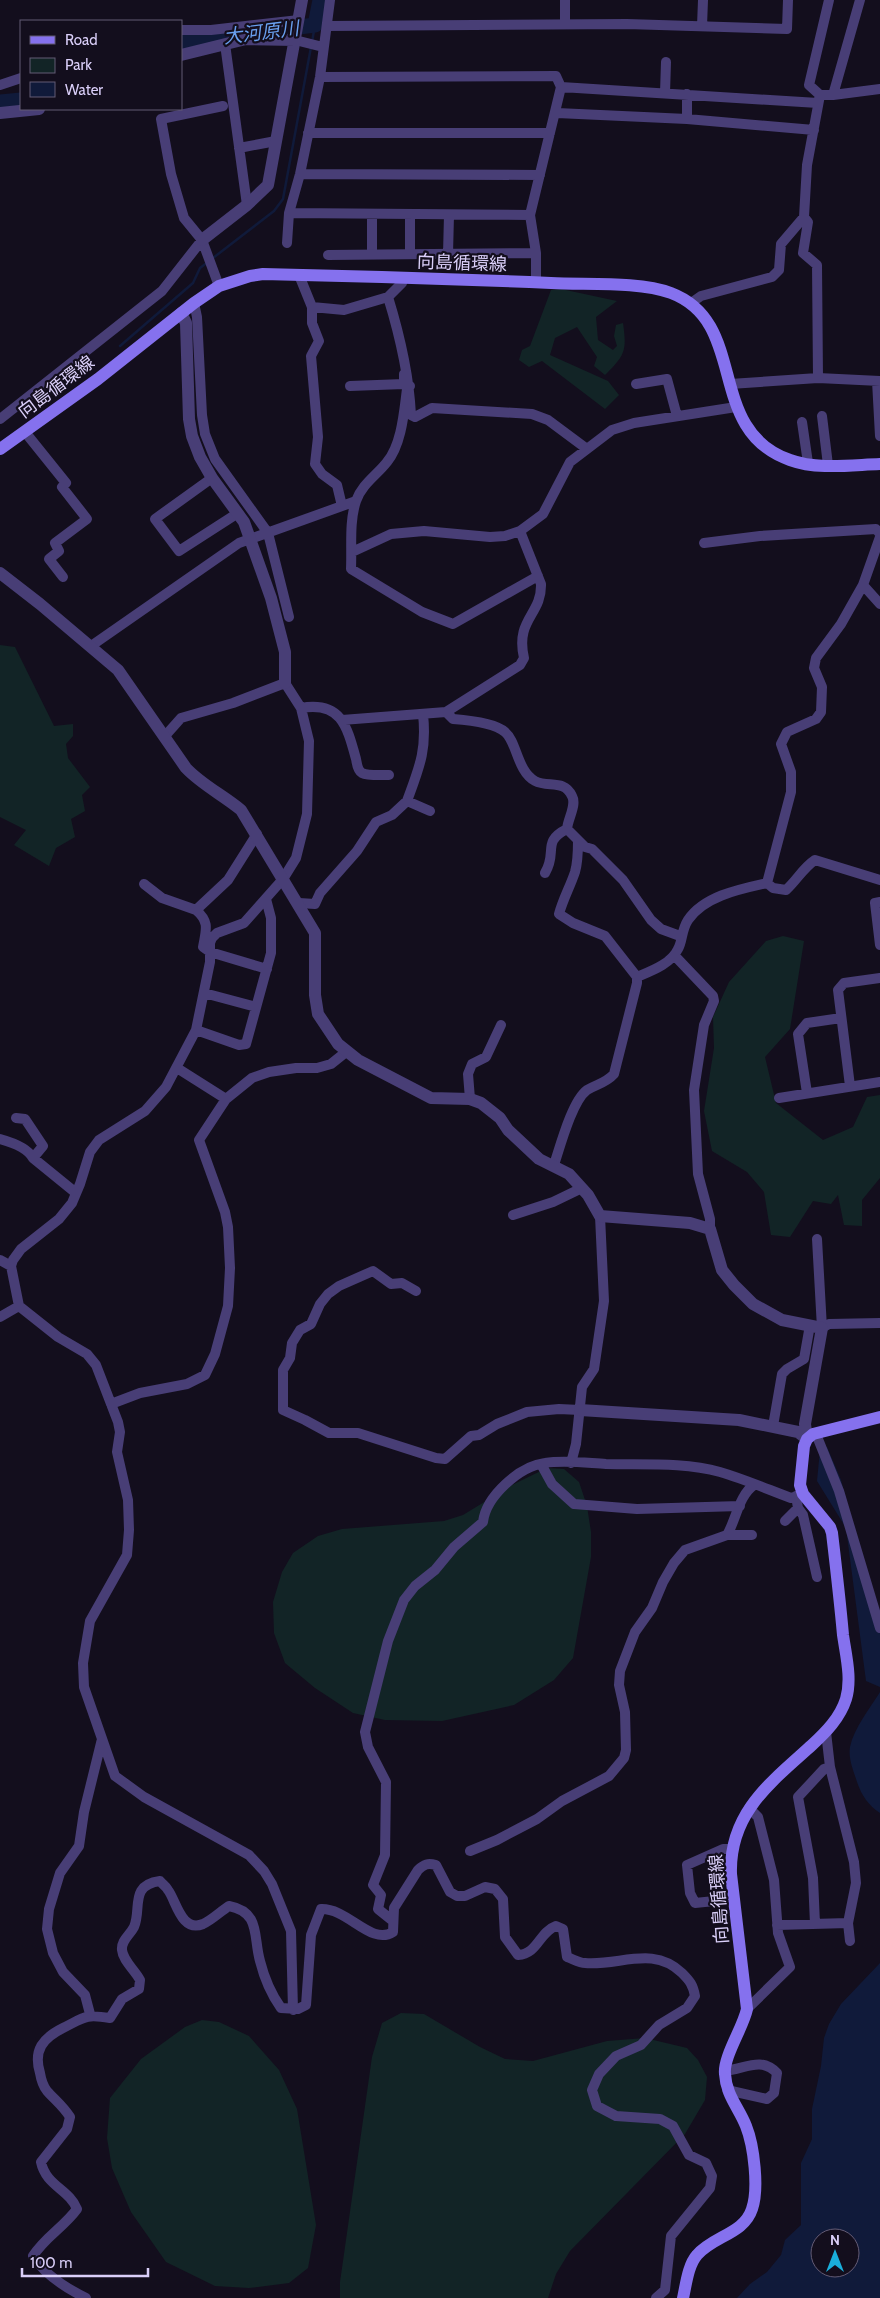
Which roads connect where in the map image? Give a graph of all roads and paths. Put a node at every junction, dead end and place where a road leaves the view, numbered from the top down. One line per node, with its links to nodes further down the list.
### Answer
1 (302, 0): 8 (street)
2 (330, 0): 11 (street)
3 (565, 0): 9 (street)
4 (703, 0): 12 (street)
5 (788, 0): 12 (street)
6 (829, 0): 28 (street)
7 (860, 0): 27 (street)
8 (298, 20): 10 (street); 15 (street)
9 (565, 24): 11 (street); 12 (street)
10 (245, 25): 13 (street); 14 (street)
11 (327, 26): 17 (street)
12 (702, 26)
13 (182, 30)
14 (246, 39): 15 (street); 16 (street)
15 (298, 41): 17 (street); 37 (street)
16 (225, 44): 18 (street); 38 (street)
17 (323, 47): 20 (street)
18 (182, 55)
19 (666, 62): 25 (street)
20 (320, 77): 23 (street); 35 (street)
21 (20, 78): 22 (street)
22 (0, 85)
23 (561, 88): 25 (street); 31 (street)
24 (880, 89): 27 (street)
25 (665, 92): 26 (street)
26 (687, 94): 28 (street); 33 (street)
27 (833, 95): 28 (street)
28 (819, 99): 34 (street)
29 (223, 106): 49 (street)
30 (31, 110): 32 (street)
31 (557, 113): 33 (street); 36 (street)
32 (0, 114)
33 (688, 119): 34 (street)
34 (814, 130): 47 (street)
35 (308, 133): 36 (street); 39 (street)
36 (550, 134): 40 (street)
37 (276, 141): 38 (street); 41 (street)
38 (238, 148): 41 (street)
39 (300, 174): 40 (street); 42 (street)
40 (540, 175): 46 (street)
41 (247, 205): 49 (street)
42 (289, 214): 43 (street); 48 (street)
43 (372, 214): 44 (street); 51 (street)
44 (410, 214): 45 (street); 52 (street)
45 (449, 215): 46 (street); 53 (street)
46 (530, 215): 50 (street)
47 (804, 217): 61 (street); 65 (street)
48 (287, 243)
49 (203, 245): 57 (street); 74 (street)
50 (536, 253): 53 (street); 58 (street)
51 (372, 254): 52 (street); 54 (street)
52 (410, 254): 53 (street)
53 (448, 254)
54 (328, 255)
55 (299, 275): 56 (main road, 向島循環線); 57 (main road, 向島循環線); 62 (street)
56 (403, 278): 58 (main road, 向島循環線); 59 (street)
57 (217, 280): 60 (main road, 向島循環線)
58 (536, 283): 61 (main road, 向島循環線)
59 (388, 297): 62 (street); 64 (street)
60 (194, 302): 63 (main road, 向島循環線); 88 (street)
61 (691, 303): 68 (main road, 向島循環線)
62 (312, 307): 85 (street)
63 (181, 313): 76 (main road, 向島循環線); 83 (street)
64 (406, 367): 69 (street); 70 (street)
65 (818, 378): 66 (street); 68 (street)
66 (879, 381): 77 (street)
67 (636, 384): 72 (street)
68 (730, 384): 71 (main road, 向島循環線)
69 (350, 386)
70 (410, 386): 79 (street); 84 (street)
71 (736, 407): 72 (street); 80 (main road, 向島循環線)
72 (677, 416): 79 (street)
73 (822, 416): 82 (street)
74 (0, 419)
75 (802, 422): 80 (street)
76 (25, 432): 78 (main road, 向島循環線); 95 (street)
77 (880, 436)
78 (0, 449)
79 (587, 449): 87 (street)
80 (808, 464): 82 (main road, 向島循環線)
81 (880, 464): 82 (main road, 向島循環線)
82 (828, 465)
83 (212, 478): 86 (street); 86 (street)
84 (356, 501): 85 (street); 92 (street)
85 (342, 506): 88 (street)
86 (238, 513): 90 (street)
87 (520, 531): 92 (street); 94 (street)
88 (268, 533): 90 (street); 98 (street)
89 (880, 536): 91 (street); 96 (street)
90 (250, 538): 99 (street); 100 (street)
91 (704, 543)
92 (352, 552): 94 (street)
93 (0, 574): 99 (street)
94 (538, 576): 102 (street)
95 (63, 577)
96 (863, 584): 97 (street); 115 (street)
97 (880, 604)
98 (289, 617)
99 (91, 646): 105 (street)
100 (285, 683): 101 (street); 105 (street)
101 (301, 708): 104 (street); 113 (street)
102 (446, 712): 103 (street); 109 (street)
103 (423, 714): 104 (street); 107 (street)
104 (342, 720): 106 (street)
105 (166, 736): 110 (street)
106 (389, 775)
107 (406, 801): 108 (street); 119 (street)
108 (430, 811)
109 (567, 829): 111 (street); 112 (street)
110 (257, 834): 113 (street); 120 (street)
111 (578, 840): 121 (street); 126 (street)
112 (545, 873)
113 (284, 879): 117 (street); 119 (street)
114 (880, 880): 115 (street)
115 (767, 883): 121 (street)
116 (144, 884): 120 (street)
117 (266, 898): 123 (street); 125 (street)
118 (880, 902): 122 (street)
119 (299, 903): 133 (street)
120 (196, 910): 123 (street)
121 (680, 936): 124 (street)
122 (880, 945)
123 (210, 952): 125 (street); 128 (street)
124 (674, 955): 126 (street); 149 (street)
125 (267, 969): 129 (street)
126 (637, 976): 144 (street)
127 (880, 978): 130 (street)
128 (204, 993): 129 (street); 132 (street)
129 (256, 1008): 132 (street)
130 (842, 1018): 136 (street); 137 (street)
131 (501, 1025): 140 (street)
132 (196, 1030): 134 (street)
133 (346, 1052): 139 (street); 140 (street)
134 (176, 1068): 139 (street); 146 (street)
135 (880, 1082): 136 (street)
136 (850, 1086): 137 (street)
137 (807, 1093): 138 (street)
138 (779, 1098)
139 (226, 1099): 158 (street)
140 (470, 1099): 144 (street)
141 (16, 1118): 143 (street)
142 (0, 1139): 143 (street)
143 (33, 1158): 146 (street)
144 (554, 1165): 145 (street)
145 (582, 1188): 147 (street); 148 (street)
146 (76, 1193): 152 (street)
147 (513, 1215)
148 (600, 1216): 149 (street); 159 (street)
149 (710, 1229): 157 (street)
150 (817, 1239): 157 (street)
151 (0, 1260): 152 (street)
152 (11, 1266): 154 (street)
153 (416, 1291): 159 (street)
154 (19, 1306): 155 (street); 158 (street)
155 (0, 1317)
156 (880, 1323): 157 (street)
157 (816, 1327): 161 (street); 162 (street)
158 (111, 1404): 175 (street)
159 (580, 1410): 161 (street); 163 (street)
160 (880, 1417): 162 (main road)
161 (773, 1426): 162 (street)
162 (811, 1436): 166 (main road); 173 (street)
163 (571, 1463): 164 (street); 165 (street)
164 (541, 1464): 167 (street); 181 (street)
165 (754, 1485): 166 (street); 167 (street)
166 (799, 1495): 168 (street); 174 (main road, 向島循環線)
167 (740, 1506): 170 (street)
168 (798, 1508): 169 (street); 172 (street)
169 (785, 1521)
170 (727, 1535): 171 (street); 179 (street)
171 (752, 1535)
172 (817, 1578)
173 (880, 1628)
174 (826, 1732): 176 (street); 177 (main road, 向島循環線)
175 (102, 1739): 187 (street); 188 (street)
176 (830, 1767): 182 (street); 183 (street)
177 (749, 1808): 178 (main road, 向島循環線); 184 (street)
178 (732, 1849): 180 (main road, 向島循環線); 180 (street)
179 (470, 1851)
180 (734, 1899): 186 (main road, 向島循環線)
181 (394, 1921): 187 (street); 192 (street)
182 (848, 1923): 183 (street); 185 (street)
183 (815, 1924): 184 (street)
184 (777, 1925): 186 (street)
185 (850, 1942)
186 (746, 2009): 189 (main road, 向島循環線)
187 (293, 2010): 188 (street)
188 (90, 2014): 191 (street)
189 (724, 2071): 190 (main road, 向島循環線); 190 (street)
190 (727, 2090): 193 (main road, 向島循環線)
191 (86, 2298)
192 (656, 2298)
193 (683, 2298)

